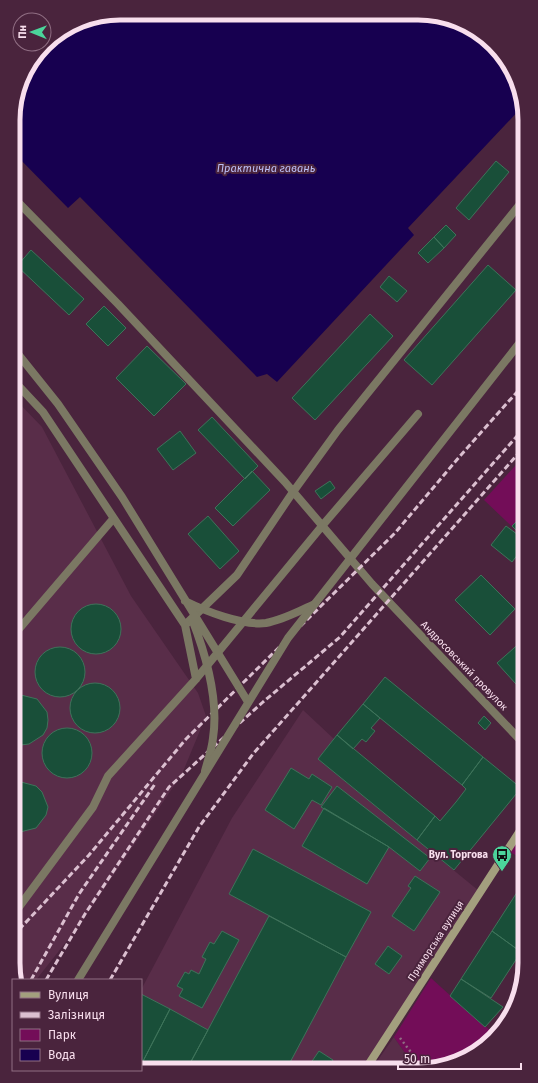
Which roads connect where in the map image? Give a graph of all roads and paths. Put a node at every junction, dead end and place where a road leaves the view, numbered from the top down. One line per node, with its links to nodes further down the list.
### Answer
1 (20, 204): 7 (street, Андросовський провулок)
2 (518, 207): 7 (street)
3 (518, 345): 11 (street, bridge)
4 (20, 356): 10 (street, bridge)
5 (20, 387): 8 (street)
6 (418, 414): 9 (street)
7 (293, 492): 9 (street, Андросовський провулок); 12 (street)
8 (113, 519): 12 (street); 13 (street)
9 (322, 526): 14 (street); 16 (street, Андросовський провулок)
10 (185, 600): 11 (street, bridge); 15 (street, bridge); 17 (street, bridge)
11 (315, 604): 15 (street, bridge)
12 (185, 625): 14 (street)
13 (20, 628)
14 (196, 678): 19 (street)
15 (248, 702): 17 (street, bridge)
16 (518, 738)
17 (205, 774): 20 (street, bridge)
18 (518, 833): 21 (main road, Приморська вулиця)
19 (20, 906)
20 (79, 979)
21 (392, 1028): 22 (main road, Приморська вулиця); 23 (path)
22 (370, 1063)
23 (419, 1063)

